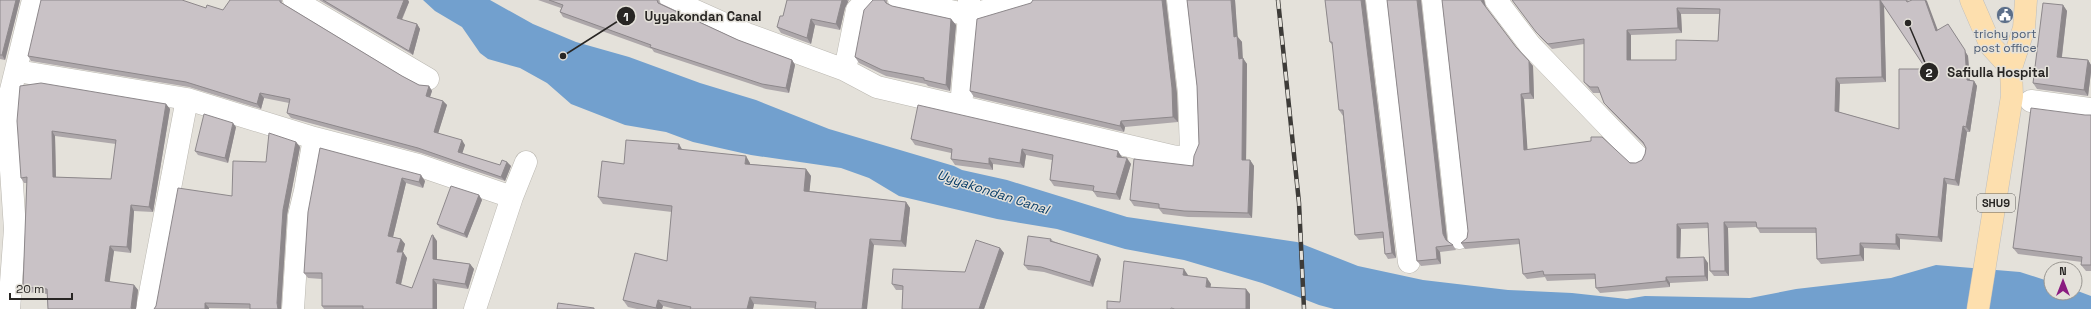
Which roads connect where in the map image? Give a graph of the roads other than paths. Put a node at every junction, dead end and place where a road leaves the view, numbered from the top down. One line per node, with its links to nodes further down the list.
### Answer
1 (294, 0): 18 (street)
2 (670, 0): 13 (street)
3 (867, 0): 16 (street)
4 (899, 0): 14 (street)
5 (1027, 0): 14 (street)
6 (1178, 0): 22 (street)
7 (1377, 0): 30 (street)
8 (1432, 0): 29 (street)
9 (1496, 0): 25 (street)
10 (1971, 0): 15 (main road)
11 (2026, 0): 15 (main road, SHU9)
12 (30, 1): 17 (street)
13 (699, 5): 16 (street)
14 (969, 8): 22 (street)
15 (2011, 68): 21 (main road, SHU9)
16 (845, 70): 22 (street)
17 (17, 71): 19 (street); 20 (street)
18 (428, 79)
19 (4, 98): 27 (street)
20 (186, 99): 24 (street); 32 (street)
21 (2021, 99): 23 (street); 35 (main road, SHU9)
22 (961, 107)
23 (2091, 109)
24 (314, 138): 28 (street); 33 (street)
25 (1637, 156)
26 (526, 162): 28 (street)
27 (6, 191): 31 (street)
28 (512, 197): 34 (street)
29 (1459, 238)
30 (1410, 262)
31 (7, 298)
32 (147, 309)
33 (293, 309)
34 (475, 309)
35 (1978, 309)

